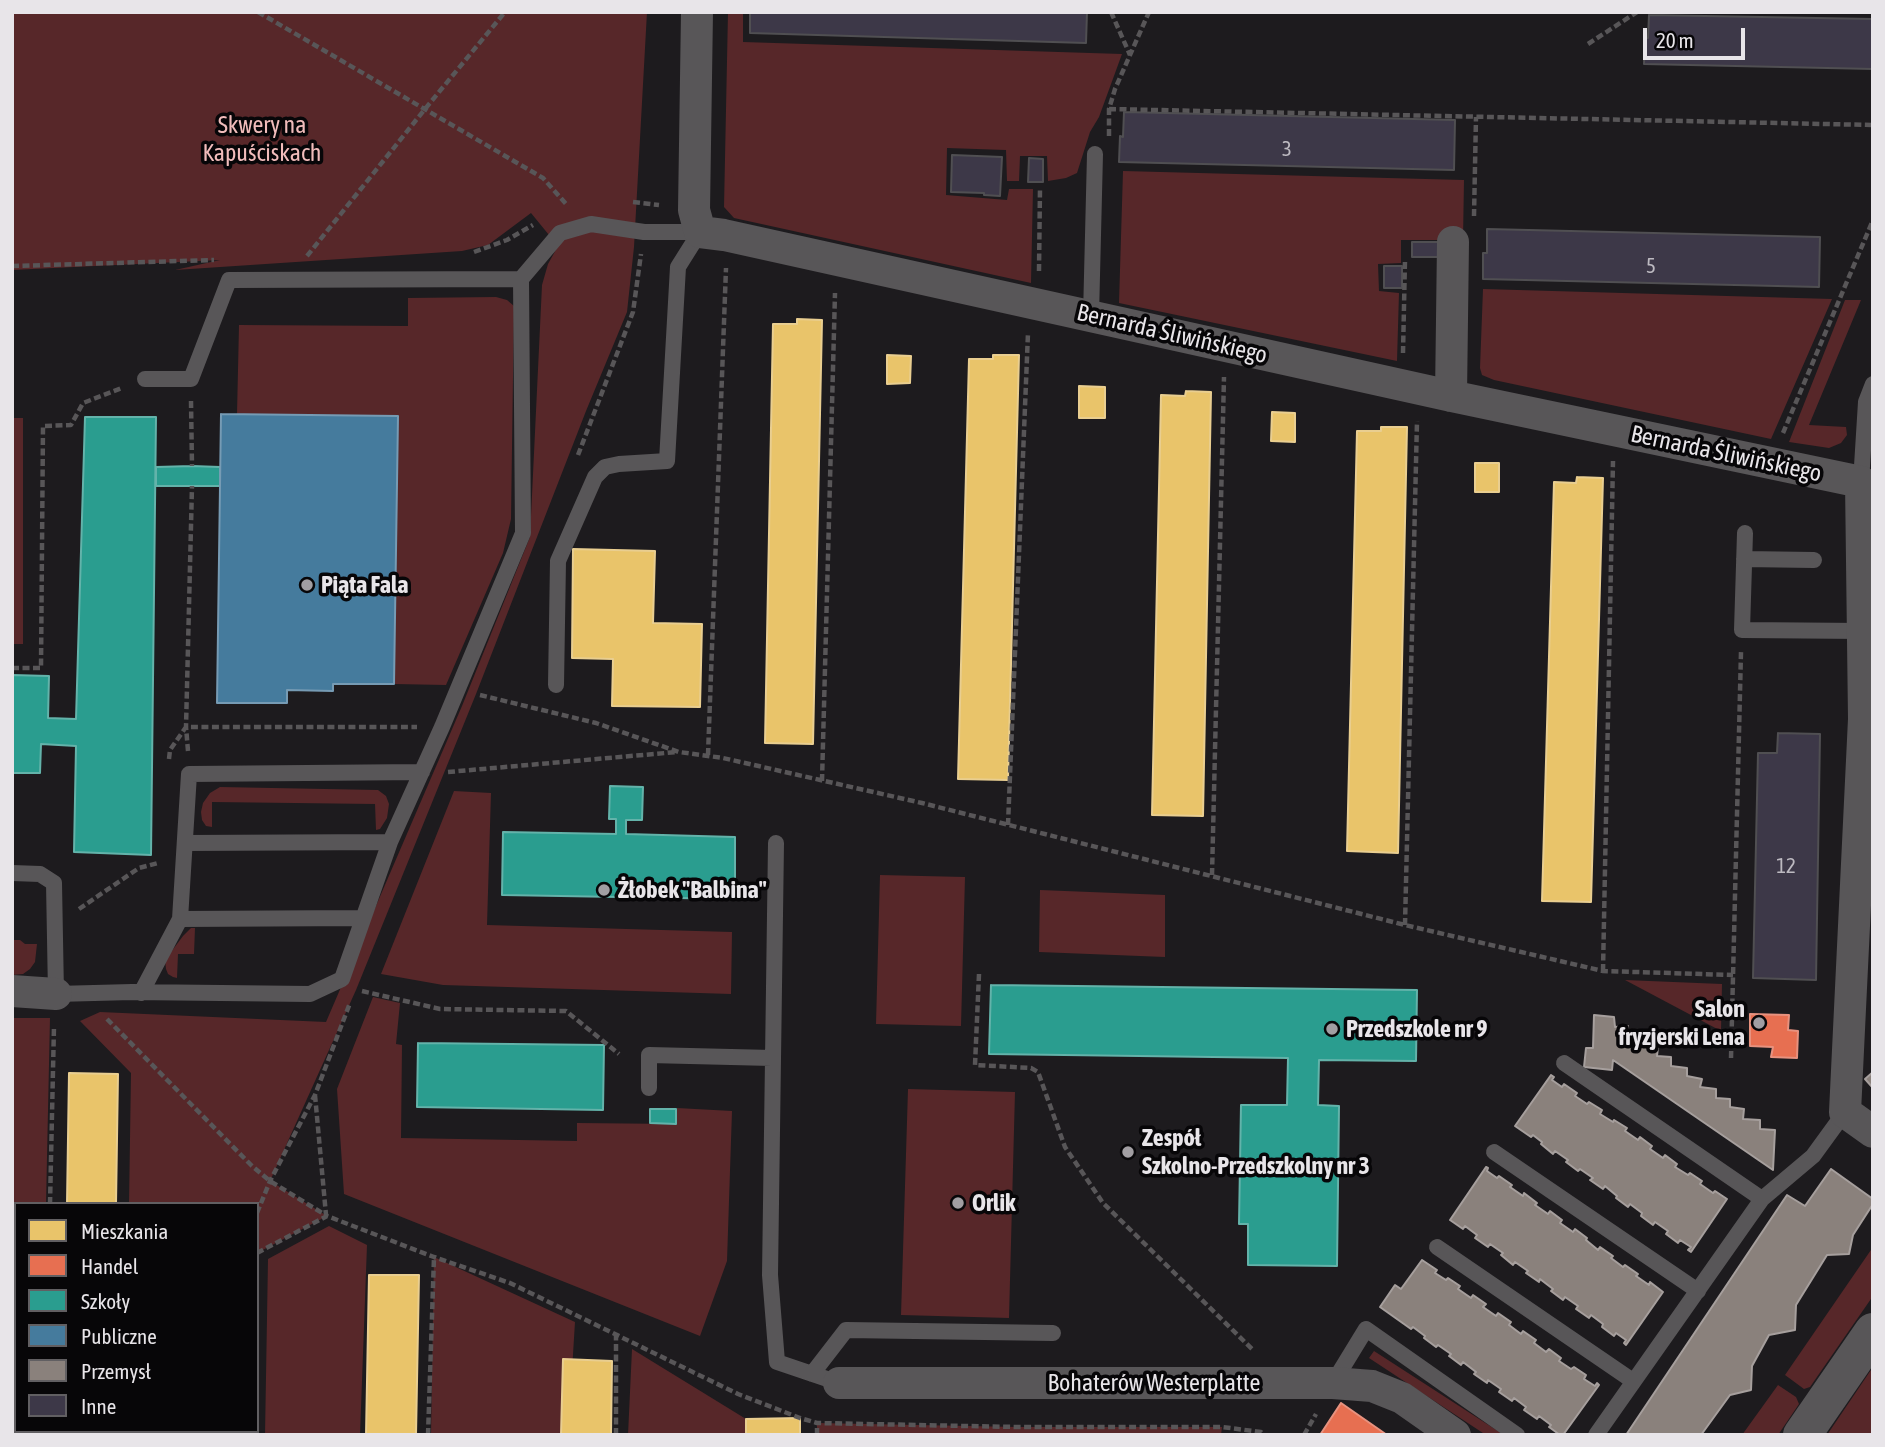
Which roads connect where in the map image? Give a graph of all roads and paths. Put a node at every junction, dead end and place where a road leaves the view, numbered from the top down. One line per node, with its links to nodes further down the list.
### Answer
1 (258, 12): 9 (path)
2 (505, 12): 9 (path)
3 (697, 12): 23 (street)
4 (1111, 12): 8 (path)
5 (1149, 12): 8 (path)
6 (1637, 12): 7 (path)
7 (1588, 44)
8 (1130, 55): 10 (path)
9 (425, 109): 18 (path); 28 (path)
10 (1109, 109): 11 (path); 13 (path)
11 (1476, 117): 12 (path); 25 (path)
12 (1873, 125)
13 (1110, 141)
14 (1095, 154): 35 (lane)
15 (1040, 188): 33 (path)
16 (630, 202): 17 (path)
17 (643, 202): 23 (path); 24 (path)
18 (566, 204): 19 (path); 20 (path)
19 (579, 204)
20 (555, 211)
21 (543, 218): 26 (path)
22 (1873, 220): 44 (path)
23 (697, 221): 24 (lane); 35 (street, Bernarda Śliwińskiego); 56 (lane)
24 (644, 232): 32 (lane); 45 (path)
25 (1464, 235): 42 (street)
26 (468, 254)
27 (726, 257): 62 (path)
28 (319, 258)
29 (226, 259): 31 (path)
30 (1405, 260): 37 (path)
31 (12, 266)
32 (521, 279): 40 (lane); 59 (lane)
33 (1039, 281)
34 (836, 282): 67 (path)
35 (1091, 316): 42 (street, Bernarda Śliwińskiego)
36 (1028, 326): 68 (path)
37 (1402, 357)
38 (1225, 366): 74 (path)
39 (145, 379): 40 (lane); 55 (path)
40 (191, 379): 47 (path)
41 (1873, 385): 48 (lane)
42 (1451, 396): 48 (street, Bernarda Śliwińskiego)
43 (1417, 419): 77 (path)
44 (1781, 437)
45 (577, 459)
46 (1613, 460): 79 (path)
47 (192, 466)
48 (1867, 482): 54 (street)
49 (192, 486): 60 (path)
50 (1745, 533): 51 (lane)
51 (1744, 559): 52 (lane); 53 (lane)
52 (1814, 559)
53 (1742, 630): 54 (lane); 81 (path)
54 (1863, 631): 58 (street)
55 (12, 668)
56 (556, 685)
57 (476, 694): 61 (path)
58 (1868, 708): 94 (street)
59 (443, 726): 60 (path); 65 (lane)
60 (187, 727): 64 (path); 66 (path)
61 (679, 752): 62 (path); 63 (path)
62 (708, 755): 67 (path)
63 (448, 761)
64 (169, 764)
65 (422, 772): 66 (lane); 69 (lane)
66 (189, 774): 70 (lane)
67 (822, 781): 68 (path)
68 (1008, 825): 74 (path)
69 (390, 842): 70 (lane); 75 (lane)
70 (185, 843): 76 (lane)
71 (776, 843): 89 (lane)
72 (166, 861): 78 (path)
73 (12, 873): 78 (lane)
74 (1212, 875): 77 (path)
75 (363, 918): 76 (lane); 84 (lane)
76 (180, 919): 84 (lane)
77 (1405, 925): 79 (path)
78 (55, 926): 87 (lane)
79 (1603, 971): 81 (path)
80 (979, 974): 108 (path)
81 (1733, 975): 90 (path)
82 (356, 989): 88 (path)
83 (12, 991): 87 (street)
84 (141, 993): 87 (lane)
85 (349, 998): 86 (path)
86 (342, 1006)
87 (55, 1009): 98 (path); 99 (path)
88 (620, 1054)
89 (772, 1058): 92 (lane); 106 (lane)
90 (1731, 1058)
91 (1563, 1063): 97 (lane)
92 (649, 1088)
93 (315, 1095): 99 (path)
94 (1845, 1112): 95 (street); 97 (lane)
95 (1873, 1132)
96 (1494, 1152): 103 (lane)
97 (1762, 1199): 103 (lane)
98 (50, 1202)
99 (327, 1216): 101 (path); 102 (path)
100 (1437, 1247): 107 (lane)
101 (259, 1252)
102 (434, 1257): 113 (path); 114 (path)
103 (1698, 1290): 107 (lane)
104 (1053, 1332): 106 (lane)
105 (1873, 1332): 121 (street)
106 (826, 1379): 108 (street, Bohaterów Westerplatte)
107 (1633, 1381): 120 (lane)
108 (1262, 1383): 109 (street, Bohaterów Westerplatte)
109 (1333, 1383): 118 (street, Bohaterów Westerplatte); 119 (lane)
110 (817, 1423): 115 (path)
111 (1017, 1427): 116 (path)
112 (1222, 1427): 117 (path)
113 (428, 1435)
114 (616, 1435)
115 (817, 1435)
116 (1017, 1435)
117 (1222, 1435)
118 (1455, 1435)
119 (1517, 1435)
120 (1596, 1435)
121 (1802, 1435)

